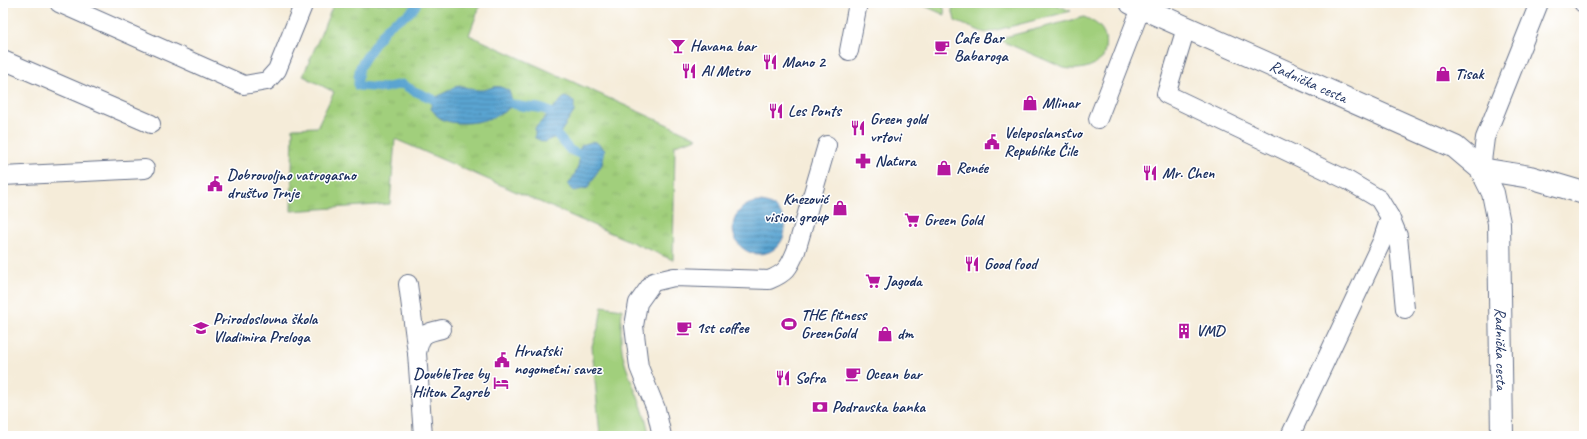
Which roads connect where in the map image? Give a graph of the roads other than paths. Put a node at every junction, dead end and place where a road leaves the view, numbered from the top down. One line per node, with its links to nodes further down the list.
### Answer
1 (59, 3): 2 (lane)
2 (304, 3)
3 (858, 3): 7 (lane)
4 (1539, 3): 13 (lane)
5 (1136, 5): 6 (street, Radnička cesta); 9 (lane)
6 (1186, 28): 13 (street, Radnička cesta); 16 (lane)
7 (849, 51)
8 (3, 60): 10 (lane)
9 (1098, 119)
10 (151, 124)
11 (827, 145): 22 (lane)
12 (145, 169): 14 (lane)
13 (1481, 169): 15 (street); 24 (street, Radnička cesta)
14 (3, 176)
15 (1584, 193)
16 (1390, 217): 18 (lane); 23 (lane)
17 (408, 284): 20 (lane)
18 (1405, 309)
19 (442, 329): 20 (lane)
20 (417, 353): 21 (lane)
21 (423, 436)
22 (662, 436)
23 (1290, 436)
24 (1502, 436)

